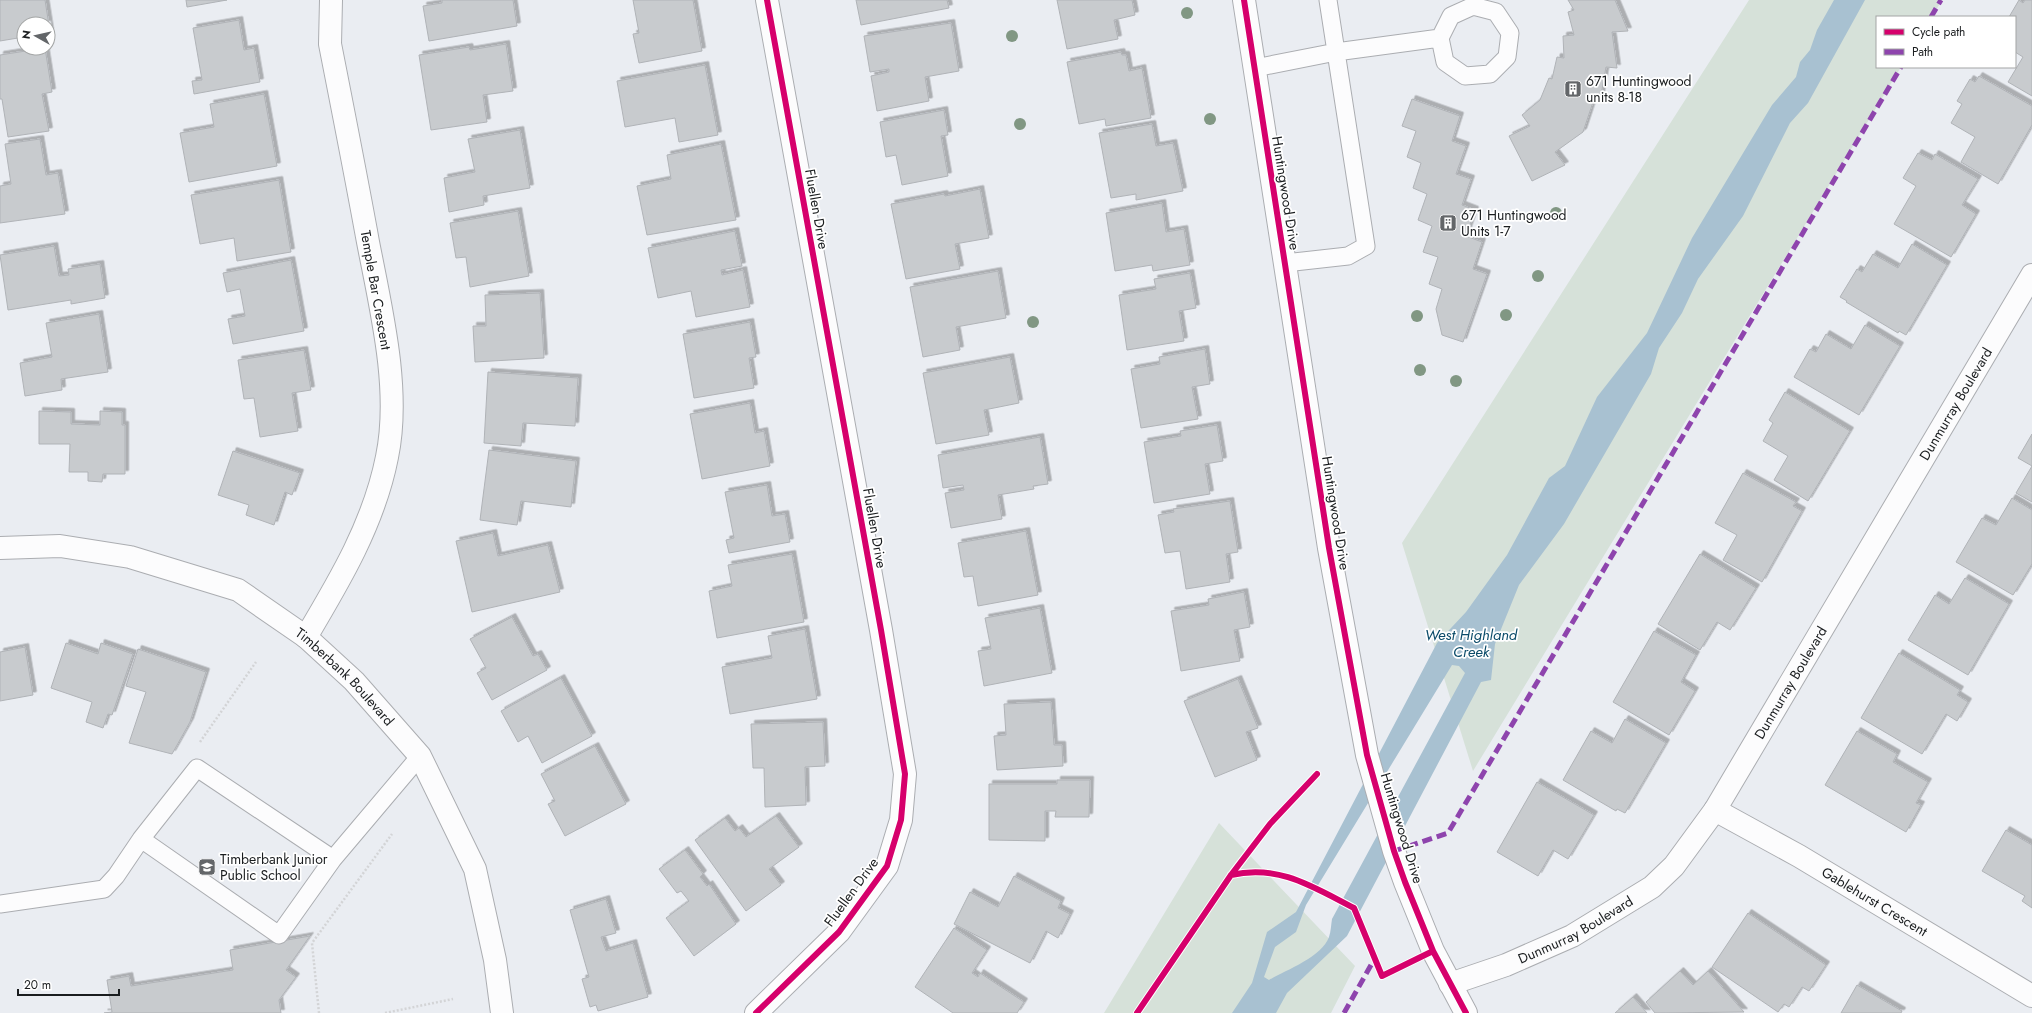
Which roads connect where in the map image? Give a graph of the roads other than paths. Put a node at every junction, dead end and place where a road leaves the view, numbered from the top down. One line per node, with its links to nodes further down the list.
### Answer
1 (331, 0): 11 (street, Temple Bar Crescent)
2 (767, 0): 20 (street, Fluellen Drive)
3 (1244, 0): 7 (street, Huntingwood Drive)
4 (1328, 0): 6 (lane)
5 (1440, 38): 5 (lane); 6 (lane)
6 (1336, 52): 7 (lane); 8 (lane)
7 (1255, 68): 8 (street, Huntingwood Drive)
8 (1285, 263): 17 (street, Huntingwood Drive)
9 (2032, 276): 13 (street, Dunmurray Boulevard)
10 (0, 548): 11 (street, Timberbank Boulevard)
11 (306, 637): 12 (street, Timberbank Boulevard)
12 (420, 756): 15 (lane); 19 (street, Timberbank Boulevard)
13 (1715, 810): 17 (street, Dunmurray Boulevard); 18 (street, Gablehurst Crescent)
14 (141, 839): 15 (lane); 15 (lane); 16 (lane)
15 (333, 859)
16 (0, 904)
17 (1450, 984): 21 (street, Huntingwood Drive)
18 (2032, 996)
19 (502, 1013)
20 (756, 1013)
21 (1466, 1013)

